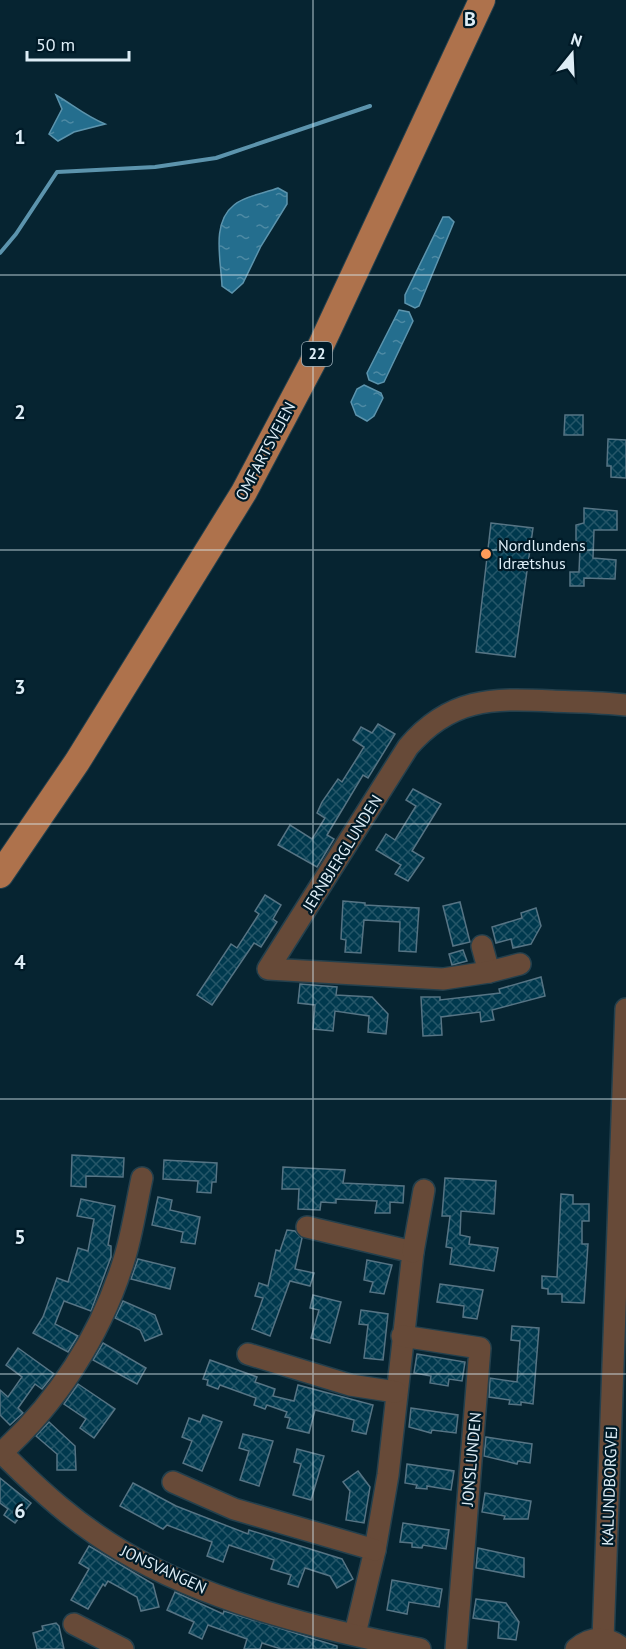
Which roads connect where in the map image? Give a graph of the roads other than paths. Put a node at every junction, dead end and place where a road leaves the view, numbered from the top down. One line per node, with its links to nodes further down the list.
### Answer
1 (482, 0): 3 (main road, OMFARTSVEJEN / 22)
2 (626, 705): 6 (street, JERNBJERGLUNDEN)
3 (0, 875)
4 (482, 946): 6 (street)
5 (520, 964): 6 (street, JERNBJERGLUNDEN)
6 (489, 972)
7 (626, 1009): 20 (street, KALUNDBORGVEJ)
8 (142, 1178): 15 (street)
9 (424, 1190): 11 (street)
10 (307, 1227): 11 (street)
11 (413, 1252): 12 (street)
12 (402, 1335): 14 (street); 24 (street, JONSLUNDEN)
13 (248, 1353): 14 (street)
14 (396, 1392): 17 (street)
15 (1, 1453): 19 (street, JONSVANGEN)
16 (173, 1482): 17 (street)
17 (375, 1550): 19 (street)
18 (74, 1624): 22 (street)
19 (355, 1634): 21 (street, JONSVANGEN)
20 (603, 1639): 25 (street); 26 (street)
21 (389, 1646): 23 (street, JONSVANGEN)
22 (123, 1649)
23 (420, 1649)
24 (456, 1649)
25 (576, 1649)
26 (623, 1649)

